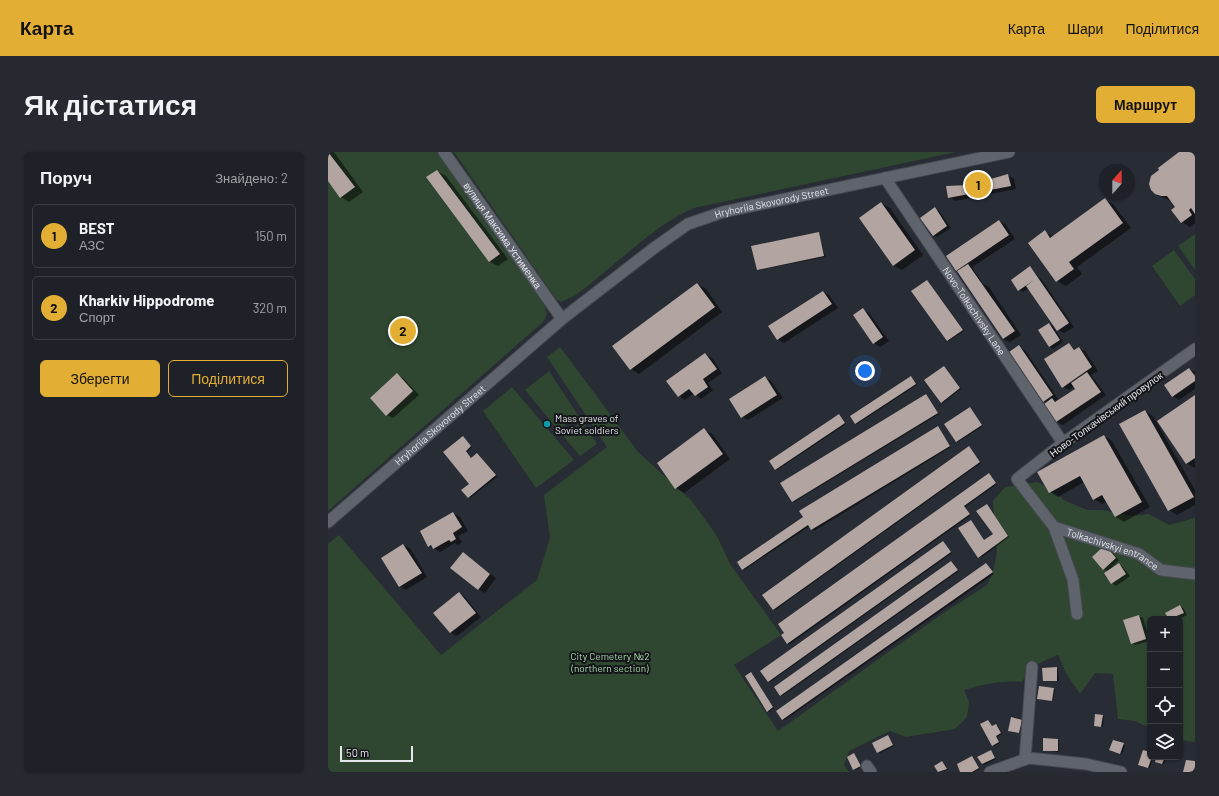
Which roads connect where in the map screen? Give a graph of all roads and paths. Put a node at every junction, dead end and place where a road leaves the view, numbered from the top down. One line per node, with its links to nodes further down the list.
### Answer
1 (444, 152): 4 (street, вулиця Максима Устименка)
2 (1009, 152): 3 (street, Hryhoriia Skovorody Street)
3 (886, 178): 4 (street, Hryhoriia Skovorody Street); 6 (street, Novo-Tolkachivsky Lane)
4 (562, 319): 8 (street, Hryhoriia Skovorody Street)
5 (1195, 349): 6 (street, Ново-Толкачівський провулок)
6 (1063, 444): 7 (street, Ново-Толкачівський провулок)
7 (1017, 479): 9 (street, Tolkachivskyi entrance)
8 (328, 522)
9 (1054, 527): 10 (street, Tolkachivskyi entrance); 11 (street, Tolkachivskyi entrance)
10 (1195, 574)
11 (1077, 614)
12 (1032, 667): 13 (street)
13 (1025, 759): 14 (street); 15 (street)
14 (1086, 768): 16 (street)
15 (990, 772)
16 (1120, 772)

